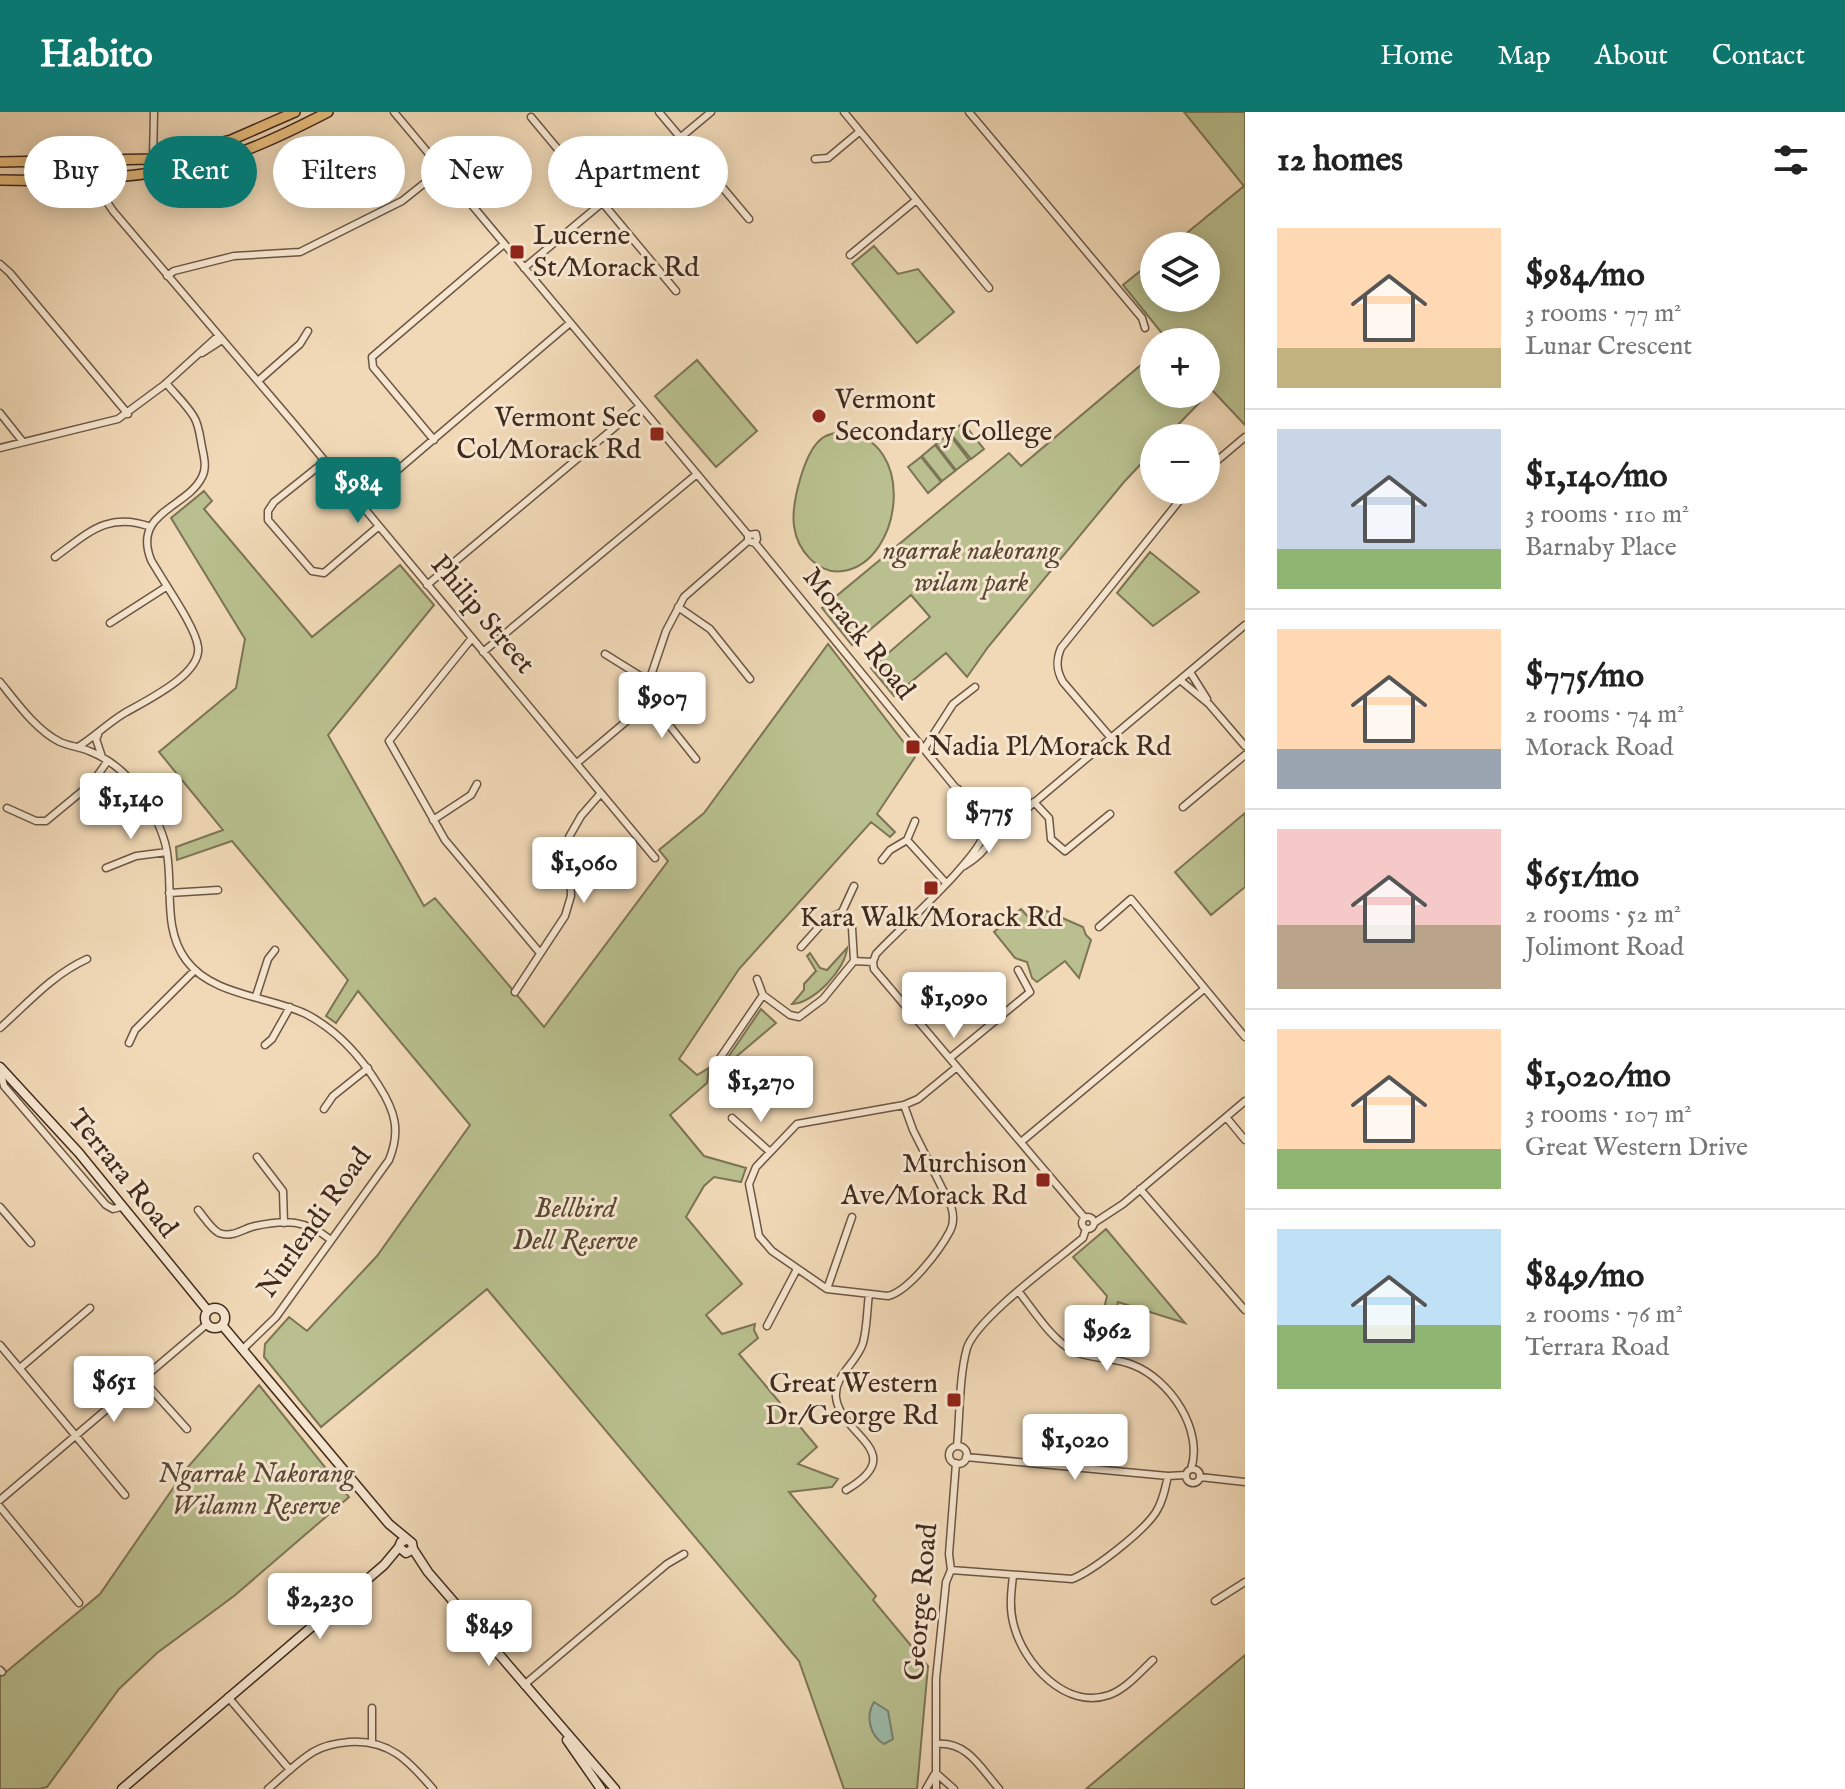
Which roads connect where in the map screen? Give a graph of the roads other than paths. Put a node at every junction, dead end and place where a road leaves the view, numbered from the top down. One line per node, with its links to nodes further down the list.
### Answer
1 (154, 112): 11 (street)
2 (295, 112): 12 (main road)
3 (328, 112): 20 (main road)
4 (394, 112): 16 (street, Morack Road)
5 (659, 112): 13 (street)
6 (711, 112): 14 (street)
7 (844, 112): 10 (street)
8 (969, 112): 39 (street)
9 (531, 117): 15 (street)
10 (859, 132): 17 (street); 25 (street)
11 (153, 136)
12 (240, 136)
13 (678, 136)
14 (682, 136)
15 (548, 138)
16 (421, 145)
17 (815, 159)
18 (0, 162): 19 (main road)
19 (24, 162)
20 (127, 175)
21 (24, 179): 22 (main road)
22 (0, 180)
23 (421, 186): 35 (street)
24 (728, 194): 30 (street)
25 (915, 201): 32 (street); 36 (street)
26 (111, 208): 35 (street, Philip Street)
27 (473, 208): 31 (street, Morack Road)
28 (596, 208): 34 (street)
29 (606, 208): 37 (street)
30 (749, 219)
31 (504, 244): 34 (street, Morack Road); 48 (street)
32 (850, 255)
33 (0, 264): 46 (street)
34 (524, 268): 38 (street, Morack Road)
35 (167, 276): 41 (street, Philip Street)
36 (989, 288)
37 (676, 291)
38 (570, 323): 44 (street, Morack Road); 48 (street)
39 (1145, 328)
40 (308, 331): 42 (street)
41 (220, 338): 42 (street, Philip Street); 43 (street)
42 (258, 381): 52 (street, Philip Street)
43 (166, 383): 46 (street); 57 (street)
44 (640, 406): 53 (street, Morack Road); 60 (street)
45 (0, 413): 49 (street)
46 (128, 414): 49 (street)
47 (1245, 437): 51 (street)
48 (434, 440): 54 (street)
49 (23, 442): 50 (street)
50 (0, 448)
51 (1220, 458)
52 (324, 462): 54 (street, Philip Street); 56 (street)
53 (697, 474): 58 (street, Morack Road); 66 (street)
54 (360, 502): 56 (street, Philip Street)
55 (1177, 504): 77 (street)
56 (379, 526): 60 (street, Philip Street)
57 (151, 527): 59 (street); 61 (street)
58 (750, 540): 62 (street); 80 (street, Morack Road)
59 (55, 557)
60 (427, 585): 65 (street, Philip Street)
61 (166, 587): 63 (street); 76 (street)
62 (678, 607): 69 (street); 72 (street)
63 (110, 623)
64 (1245, 625): 68 (street)
65 (472, 638): 66 (street, Philip Street); 91 (street)
66 (483, 652): 84 (street, Philip Street)
67 (605, 654): 72 (street)
68 (1190, 672): 70 (street); 74 (street)
69 (750, 679)
70 (1180, 680): 74 (street); 77 (street)
71 (0, 682): 79 (street)
72 (650, 682): 75 (street)
73 (975, 687): 80 (street)
74 (1209, 704): 78 (street)
75 (641, 705): 82 (street); 84 (street)
76 (102, 728): 79 (street); 83 (street)
77 (1111, 738): 87 (street)
78 (1245, 746)
79 (78, 747): 83 (street)
80 (924, 749): 93 (street, Morack Road)
81 (1245, 755): 88 (street)
82 (696, 759)
83 (105, 760): 89 (street); 95 (street)
84 (577, 763): 86 (street, Philip Street)
85 (477, 784): 91 (street)
86 (601, 793): 96 (street, Philip Street); 107 (street)
87 (1034, 802): 90 (street); 93 (street)
88 (1183, 807)
89 (7, 808)
90 (1110, 814)
91 (433, 820): 107 (street)
92 (915, 821): 94 (street)
93 (987, 830): 99 (street)
94 (907, 840): 97 (street); 99 (street)
95 (167, 852): 98 (street); 102 (street)
96 (655, 858)
97 (882, 860)
98 (106, 868)
99 (946, 883): 110 (street)
100 (854, 886): 103 (street)
101 (218, 890): 102 (street)
102 (169, 893): 111 (street)
103 (842, 912): 105 (street); 109 (street)
104 (1099, 927): 114 (street)
105 (801, 947)
106 (275, 950): 119 (street)
107 (540, 953): 115 (street)
108 (87, 959): 121 (street)
109 (854, 961): 110 (street); 117 (street)
110 (873, 962): 125 (street)
111 (195, 970): 119 (street, Nurlendi Road); 123 (street)
112 (1018, 970): 116 (street)
113 (757, 979): 117 (street)
114 (1204, 989): 122 (street); 136 (street)
115 (515, 992)
116 (1030, 992): 118 (street); 125 (street)
117 (763, 995): 126 (street)
118 (1040, 995)
119 (256, 996): 120 (street, Nurlendi Road)
120 (290, 1007): 124 (street); 128 (street, Nurlendi Road)
121 (0, 1028)
122 (1245, 1037)
123 (129, 1043)
124 (265, 1045)
125 (950, 1058): 127 (street)
126 (718, 1061)
127 (957, 1067): 131 (street); 136 (street)
128 (368, 1068): 132 (street); 147 (street, Nurlendi Road)
129 (2, 1069): 155 (main road, Terrara Road)
130 (1245, 1101): 133 (street)
131 (904, 1105): 137 (street); 152 (street)
132 (324, 1109)
133 (1226, 1117): 135 (street); 139 (street)
134 (732, 1118): 137 (street)
135 (1245, 1140)
136 (1021, 1142): 143 (street)
137 (770, 1152): 149 (street)
138 (257, 1157): 144 (street)
139 (1140, 1189): 145 (street); 154 (street)
140 (0, 1207): 148 (street)
141 (198, 1210): 144 (street)
142 (852, 1217): 150 (street)
143 (1084, 1217): 145 (street); 146 (street)
144 (284, 1223): 147 (street)
145 (1094, 1223): 146 (street)
146 (1086, 1229): 151 (street)
147 (331, 1240): 160 (street, Nurlendi Road)
148 (31, 1243)
149 (797, 1269): 150 (street); 158 (street)
150 (827, 1289): 152 (street)
151 (1019, 1292): 165 (street); 168 (street)
152 (869, 1294): 172 (street)
153 (90, 1308): 161 (street)
154 (1245, 1310)
155 (208, 1311): 156 (main road); 157 (main road)
156 (207, 1324): 157 (main road); 162 (street)
157 (222, 1325): 160 (main road)
158 (767, 1326)
159 (0, 1345): 161 (street)
160 (242, 1350): 176 (main road)
161 (20, 1368): 164 (street)
162 (143, 1380): 163 (street); 164 (street)
163 (187, 1429)
164 (76, 1436): 173 (street); 174 (street)
165 (957, 1446): 166 (street); 167 (street)
166 (966, 1457): 167 (street); 169 (street)
167 (956, 1463): 178 (street, George Road)
168 (1188, 1472): 169 (street); 170 (street); 170 (street)
169 (1168, 1476): 179 (street)
170 (1200, 1477): 171 (street)
171 (1245, 1482)
172 (846, 1490)
173 (125, 1495)
174 (0, 1500)
175 (0, 1507): 182 (street)
176 (405, 1548): 184 (main road); 185 (main road)
177 (684, 1554): 184 (street)
178 (951, 1570): 179 (street); 189 (street, George Road)
179 (1013, 1576): 183 (street)
180 (1245, 1582): 181 (street)
181 (1215, 1601)
182 (79, 1603)
183 (1153, 1660)
184 (524, 1685): 187 (main road)
185 (228, 1697): 190 (street); 192 (main road)
186 (372, 1708): 188 (street)
187 (545, 1710): 195 (main road); 196 (main road)
188 (372, 1741): 190 (street); 194 (street)
189 (936, 1744): 191 (street, George Road); 200 (street)
190 (290, 1770): 193 (street)
191 (936, 1773): 197 (street); 198 (street, George Road); 199 (street)
192 (122, 1789)
193 (268, 1789)
194 (433, 1789)
195 (601, 1789)
196 (615, 1789)
197 (926, 1789)
198 (936, 1789)
199 (954, 1789)
200 (999, 1789)

